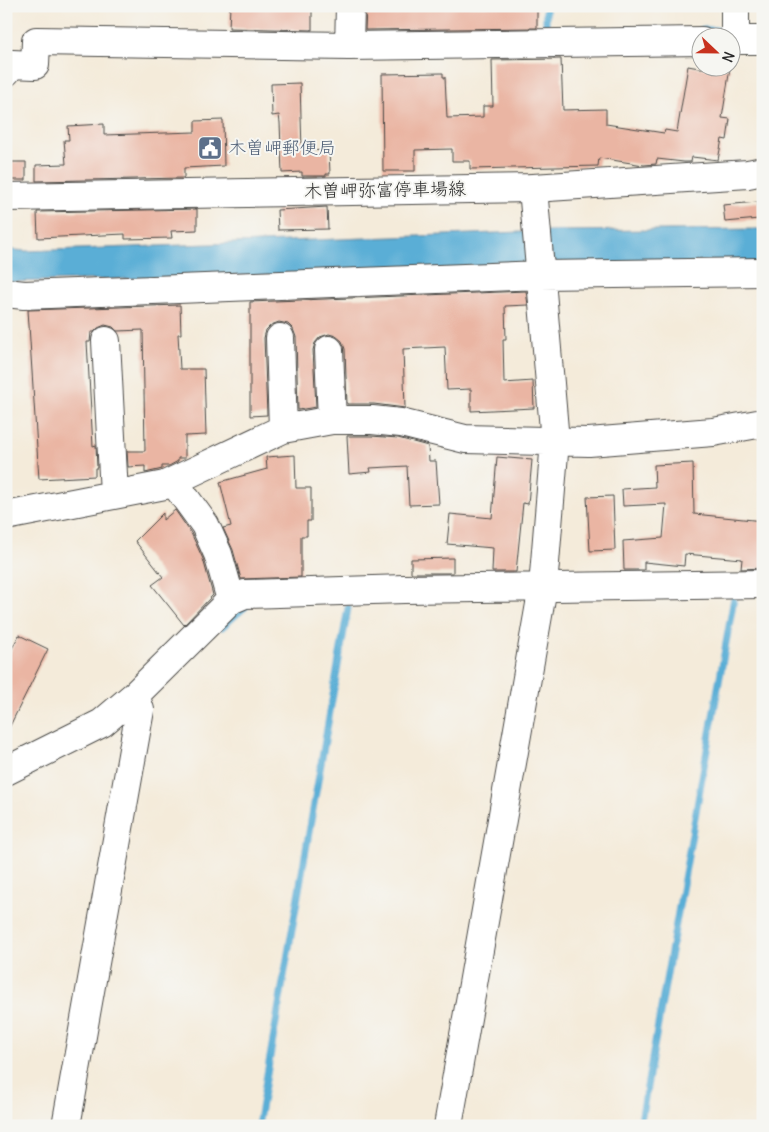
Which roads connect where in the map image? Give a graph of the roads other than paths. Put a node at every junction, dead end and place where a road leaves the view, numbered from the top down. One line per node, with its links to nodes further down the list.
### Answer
1 (350, 6): 7 (street)
2 (735, 6): 3 (street)
3 (734, 28)
4 (742, 40): 5 (street)
5 (763, 40)
6 (692, 41): 7 (street)
7 (349, 46): 8 (street)
8 (9, 68)
9 (763, 171): 10 (street, 木曽岬弥富停車場線)
10 (533, 188): 11 (street, 木曽岬弥富停車場線); 12 (street)
11 (6, 197)
12 (541, 272): 13 (street); 14 (street); 21 (street)
13 (763, 272)
14 (6, 293)
15 (280, 338): 20 (street)
16 (106, 341): 23 (street)
17 (329, 350): 18 (street)
18 (332, 420): 20 (street); 21 (street)
19 (763, 422): 21 (street)
20 (283, 429): 22 (street)
21 (555, 441): 26 (street)
22 (173, 481): 23 (street); 27 (street)
23 (114, 494): 24 (street)
24 (6, 516)
25 (763, 584): 26 (street)
26 (541, 596): 27 (street); 31 (street)
27 (231, 600): 28 (street)
28 (135, 695): 29 (street); 30 (street)
29 (6, 771)
30 (66, 1126)
31 (448, 1126)

